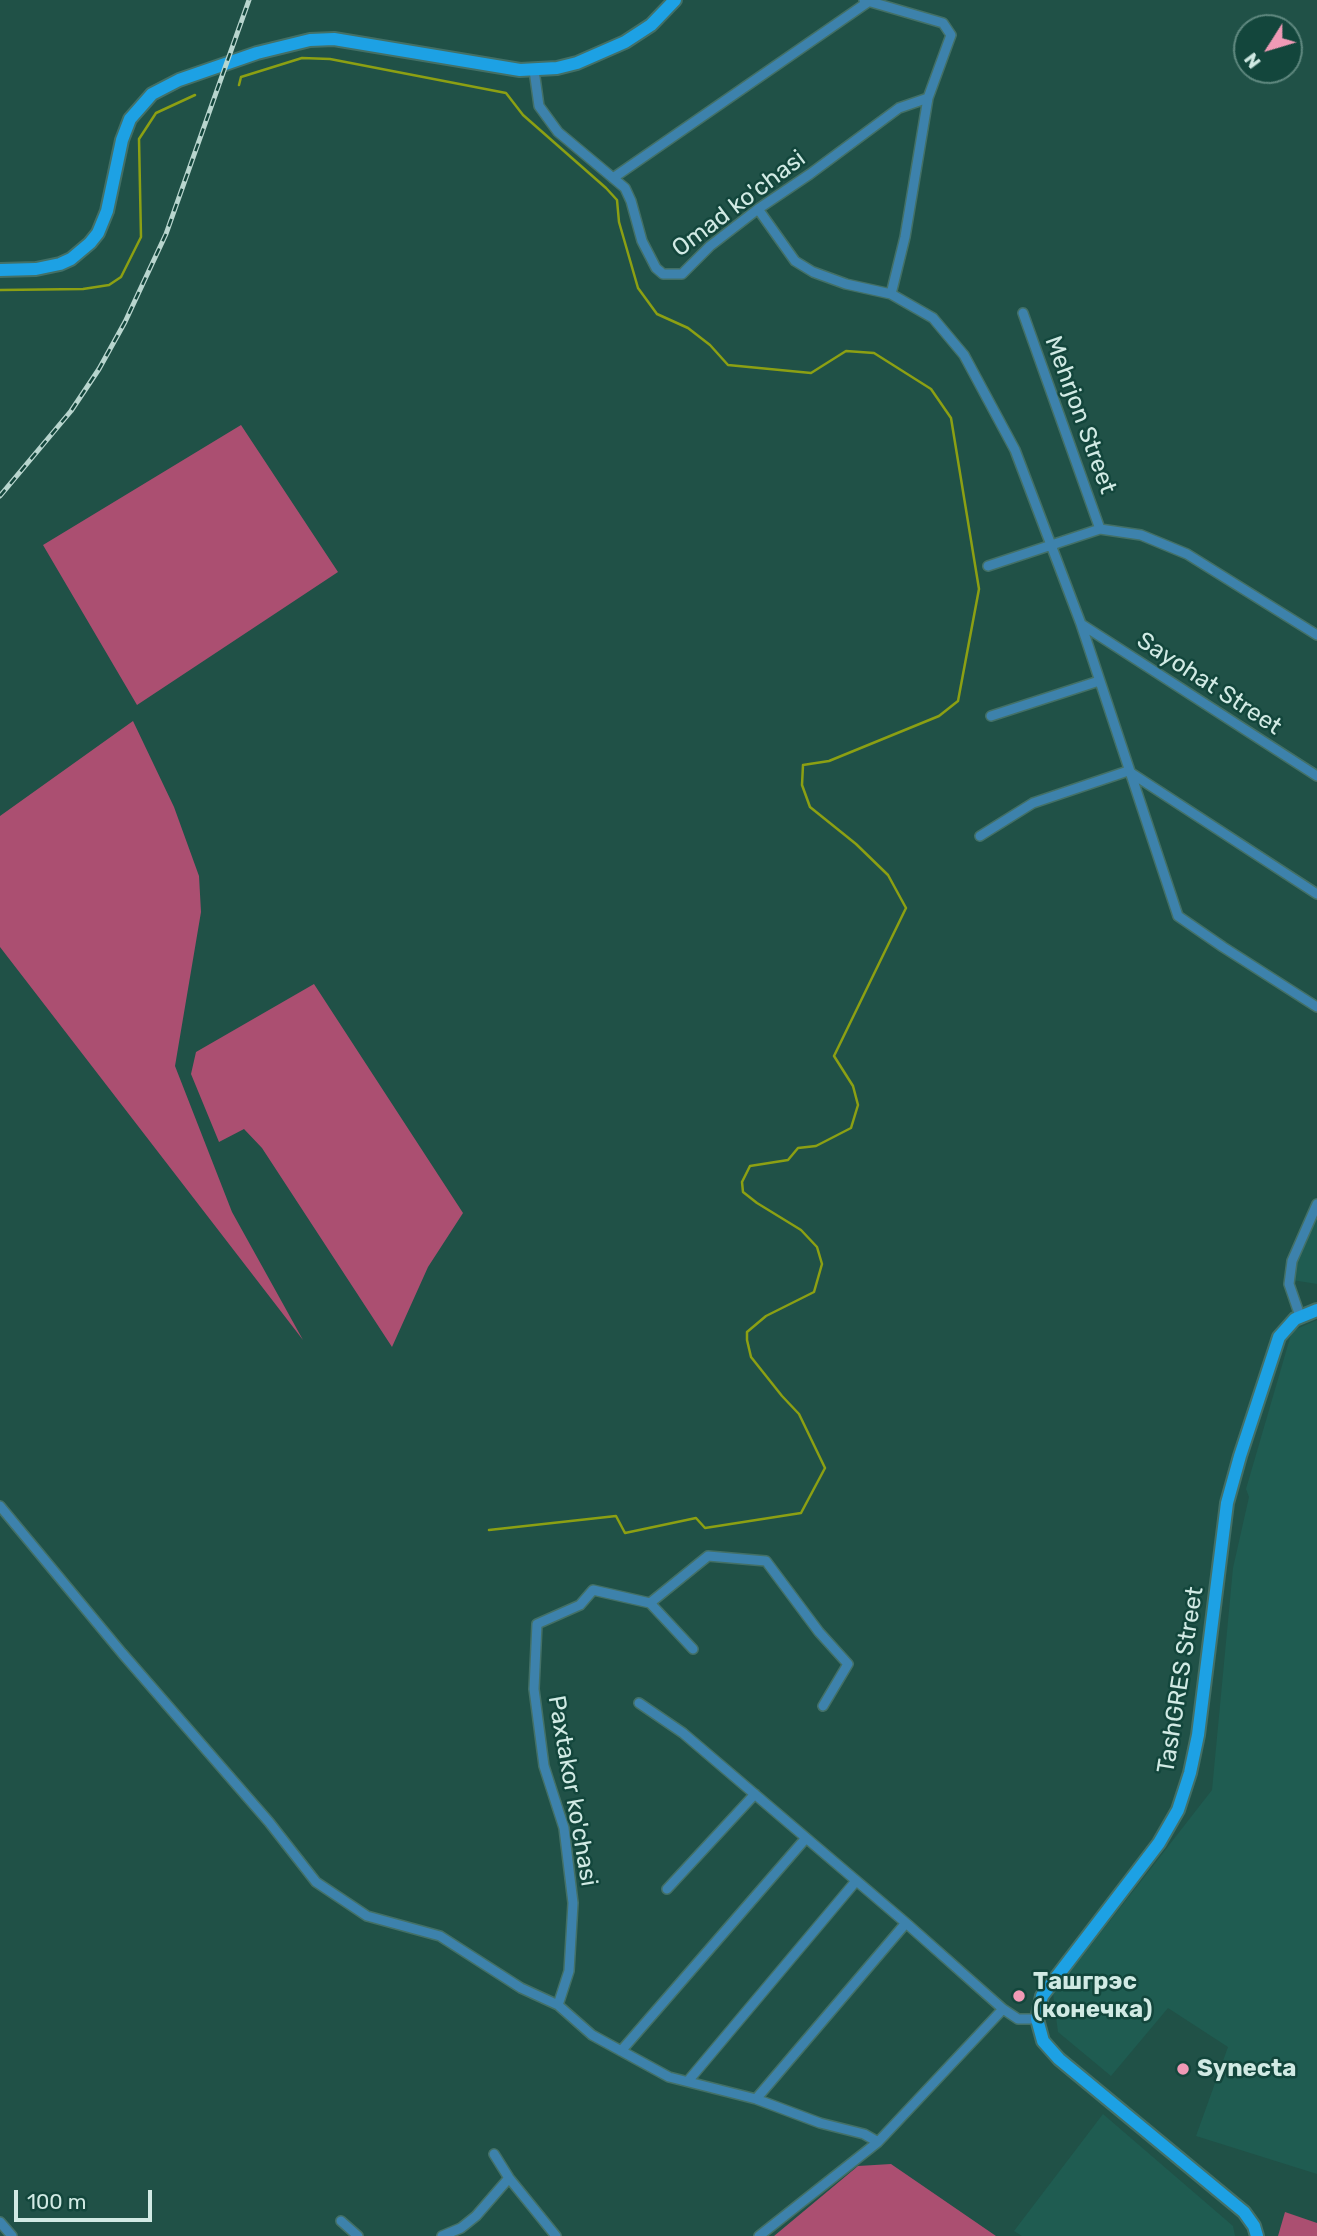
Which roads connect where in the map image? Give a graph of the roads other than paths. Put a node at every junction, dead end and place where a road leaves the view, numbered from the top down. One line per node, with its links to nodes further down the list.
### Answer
1 (675, 0): 3 (main road)
2 (866, 1): 4 (street); 5 (street)
3 (534, 71): 5 (street, Omad ko'chasi); 7 (main road)
4 (928, 97): 6 (street, Omad ko'chasi); 8 (street)
5 (613, 178): 6 (street, Omad ko'chasi)
6 (758, 209): 8 (street)
7 (0, 270)
8 (891, 294): 11 (street)
9 (1023, 313): 10 (street, Mehrjon Street)
10 (1100, 529): 11 (street, Mehrjon Street); 14 (street, Mehrjon Street)
11 (1050, 545): 12 (street, Mehrjon Street); 13 (street)
12 (988, 566)
13 (1081, 624): 15 (street); 18 (street, Sayohat Street)
14 (1317, 635)
15 (1099, 681): 16 (street); 17 (street)
16 (990, 716)
17 (1128, 771): 19 (street); 20 (street); 21 (street)
18 (1317, 776)
19 (980, 836)
20 (1317, 894)
21 (1317, 1007)
22 (1317, 1204): 24 (street)
23 (1317, 1310): 24 (main road, TashGRES Street)
24 (1300, 1316): 37 (main road, TashGRES Street)
25 (0, 1506): 35 (street)
26 (650, 1603): 27 (street); 29 (street); 35 (street, Paxtakor ko'chasi)
27 (692, 1649)
28 (639, 1703): 30 (street)
29 (823, 1706)
30 (755, 1794): 31 (street); 33 (street)
31 (806, 1838): 32 (street); 38 (street)
32 (856, 1881): 34 (street); 39 (street)
33 (667, 1888)
34 (906, 1923): 36 (street); 40 (street)
35 (558, 2004): 38 (street)
36 (1003, 2009): 37 (street); 41 (street)
37 (1037, 2019): 51 (main road)
38 (621, 2051): 39 (street)
39 (688, 2081): 40 (street)
40 (756, 2099): 41 (street)
41 (878, 2143): 50 (street)
42 (494, 2154): 43 (street)
43 (509, 2178): 48 (street); 49 (street)
44 (341, 2221): 47 (street)
45 (0, 2222): 46 (street)
46 (12, 2236)
47 (358, 2236)
48 (442, 2236)
49 (556, 2236)
50 (759, 2236)
51 (1256, 2236)

